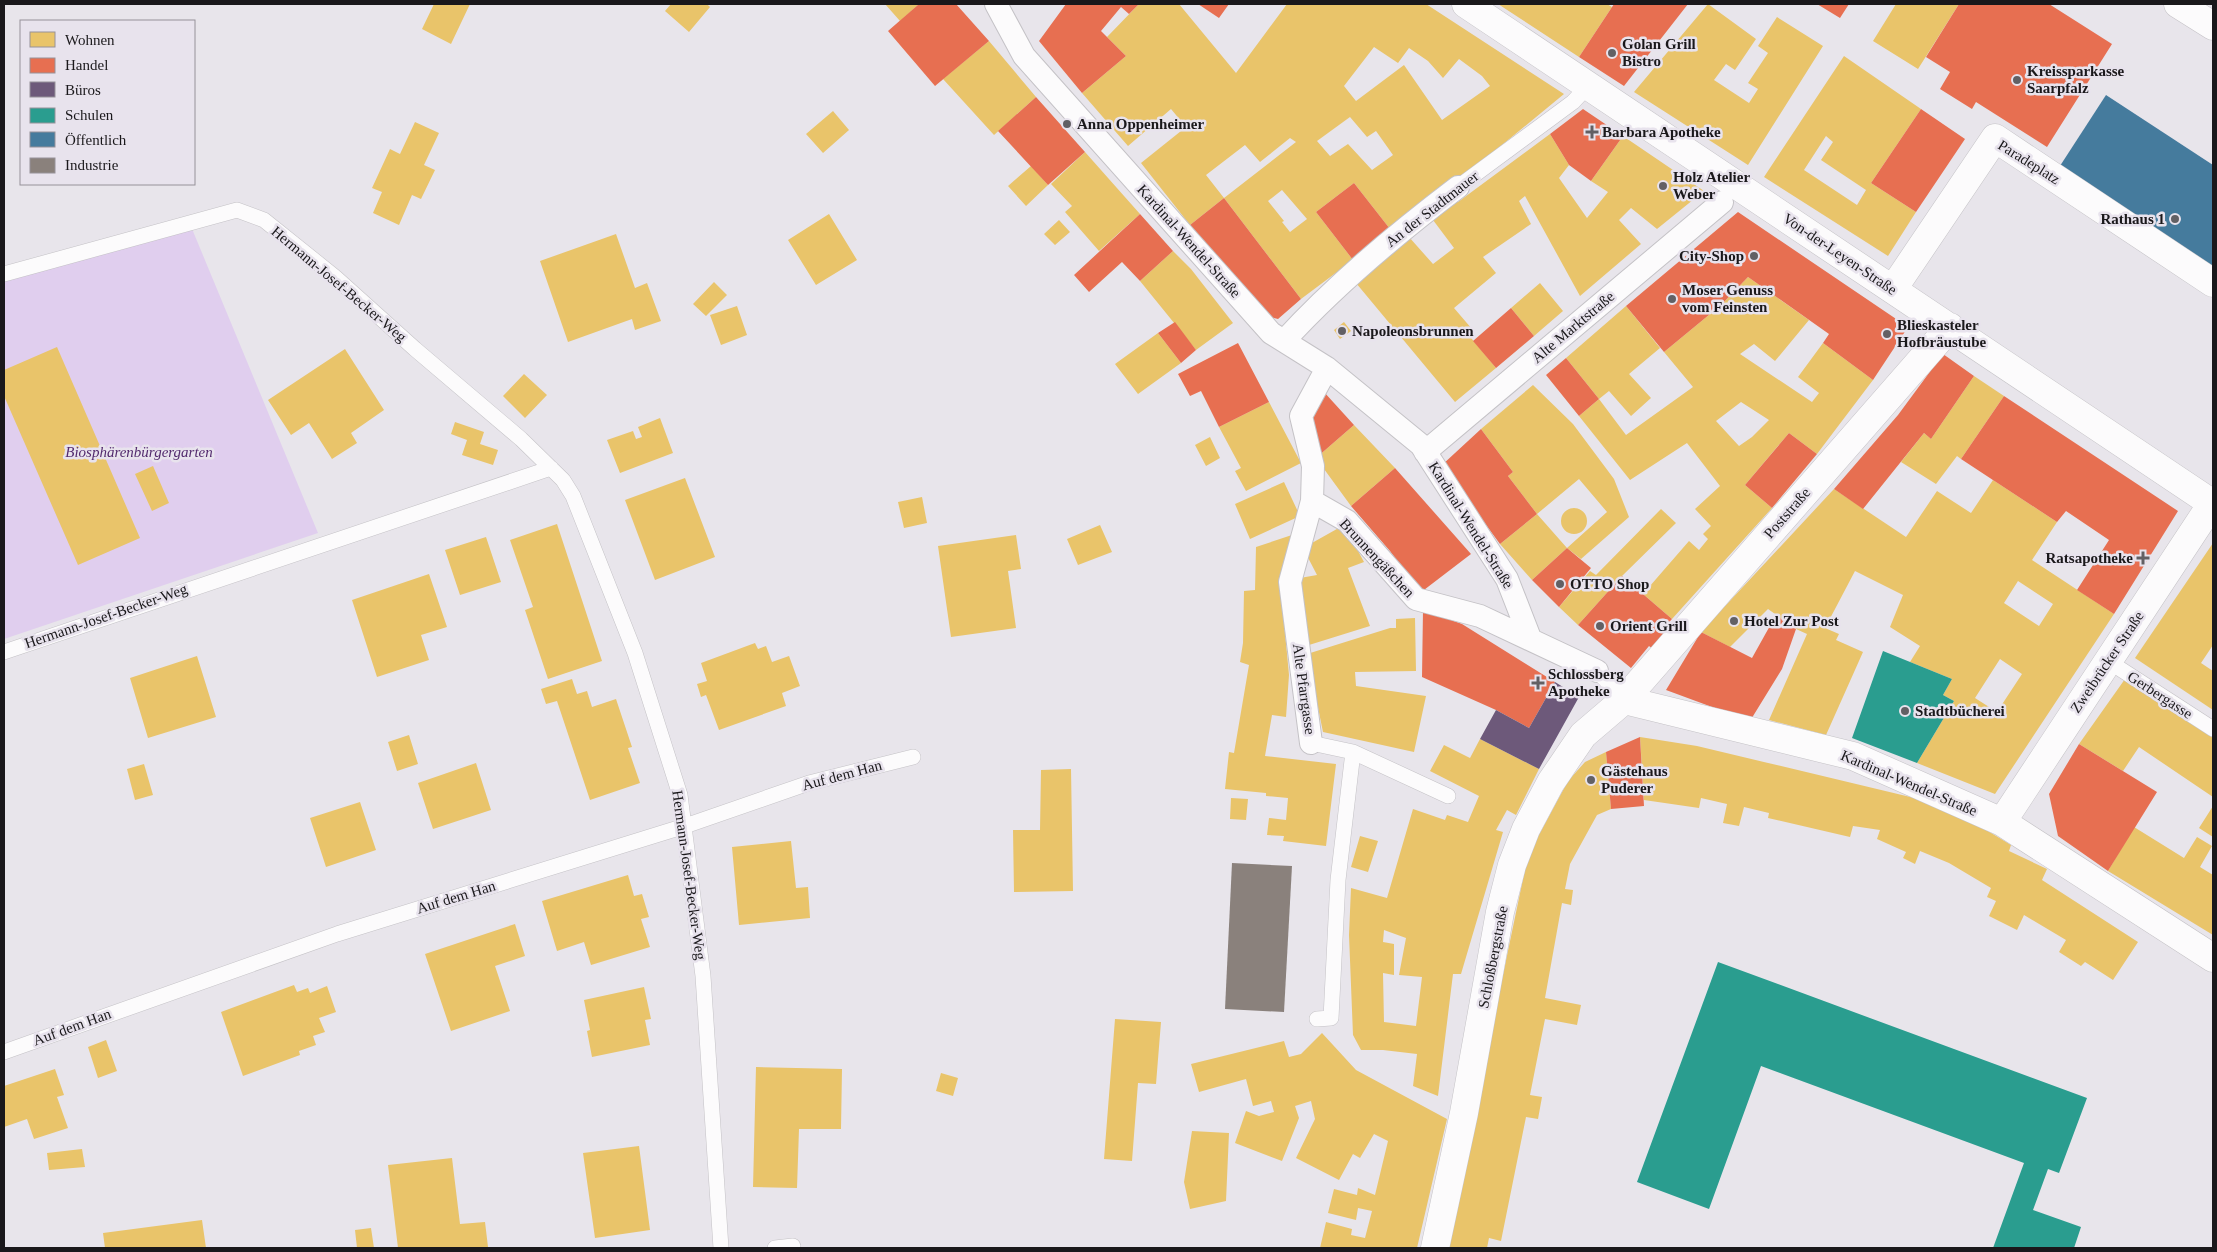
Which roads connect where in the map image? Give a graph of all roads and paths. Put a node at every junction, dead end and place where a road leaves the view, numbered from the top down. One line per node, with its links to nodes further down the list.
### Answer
1 (996, 4): 12 (street, Kardinal-Wendel-Straße)
2 (1466, 4): 5 (street, Von-der-Leyen-Straße)
3 (2178, 4): 4 (street)
4 (2213, 26)
5 (1588, 86): 6 (lane, An der Stadtmauer); 7 (street, Von-der-Leyen-Straße)
6 (1458, 187): 12 (street, An der Stadtmauer)
7 (1728, 193): 10 (street, Von-der-Leyen-Straße); 14 (street, Alte Marktstraße)
8 (4, 274): 15 (lane, Hermann-Josef-Becker-Weg)
9 (2213, 282): 10 (street, Paradeplatz)
10 (1893, 288): 11 (street, Von-der-Leyen-Straße)
11 (1950, 327): 17 (street, Von-der-Leyen-Straße); 22 (street, Poststraße)
12 (1284, 341): 13 (street, Kardinal-Wendel-Straße)
13 (1327, 368): 14 (street, Kardinal-Wendel-Straße); 16 (street, Alte Pfarrgasse)
14 (1425, 452): 18 (street, Kardinal-Wendel-Straße)
15 (551, 468): 19 (lane, Hermann-Josef-Becker-Weg); 29 (lane, Hermann-Josef-Becker-Weg)
16 (1312, 501): 18 (street, Brunnengäßchen); 24 (street, Alte Pfarrgasse)
17 (2213, 503): 20 (street, Zweibrücker Straße)
18 (1530, 638): 21 (street)
19 (4, 652)
20 (2108, 661): 23 (lane, Gerbergasse); 28 (street, Zweibrücker Straße)
21 (1597, 670): 22 (lane)
22 (1624, 700): 28 (street, Kardinal-Wendel-Straße); 36 (street, Schloßbergstraße)
23 (2213, 729)
24 (1311, 743): 25 (lane, Alte Pfarrgasse)
25 (1353, 752): 27 (lane, Alte Pfarrgasse); 31 (lane)
26 (913, 757): 29 (lane, Auf dem Han)
27 (1448, 796)
28 (2002, 822): 30 (street, Kardinal-Wendel-Straße)
29 (686, 826): 32 (lane, Auf dem Han); 34 (lane, Hermann-Josef-Becker-Weg)
30 (2213, 958)
31 (1324, 1018)
32 (4, 1052)
33 (793, 1246): 35 (lane)
34 (721, 1248)
35 (775, 1248)
36 (1435, 1248)

